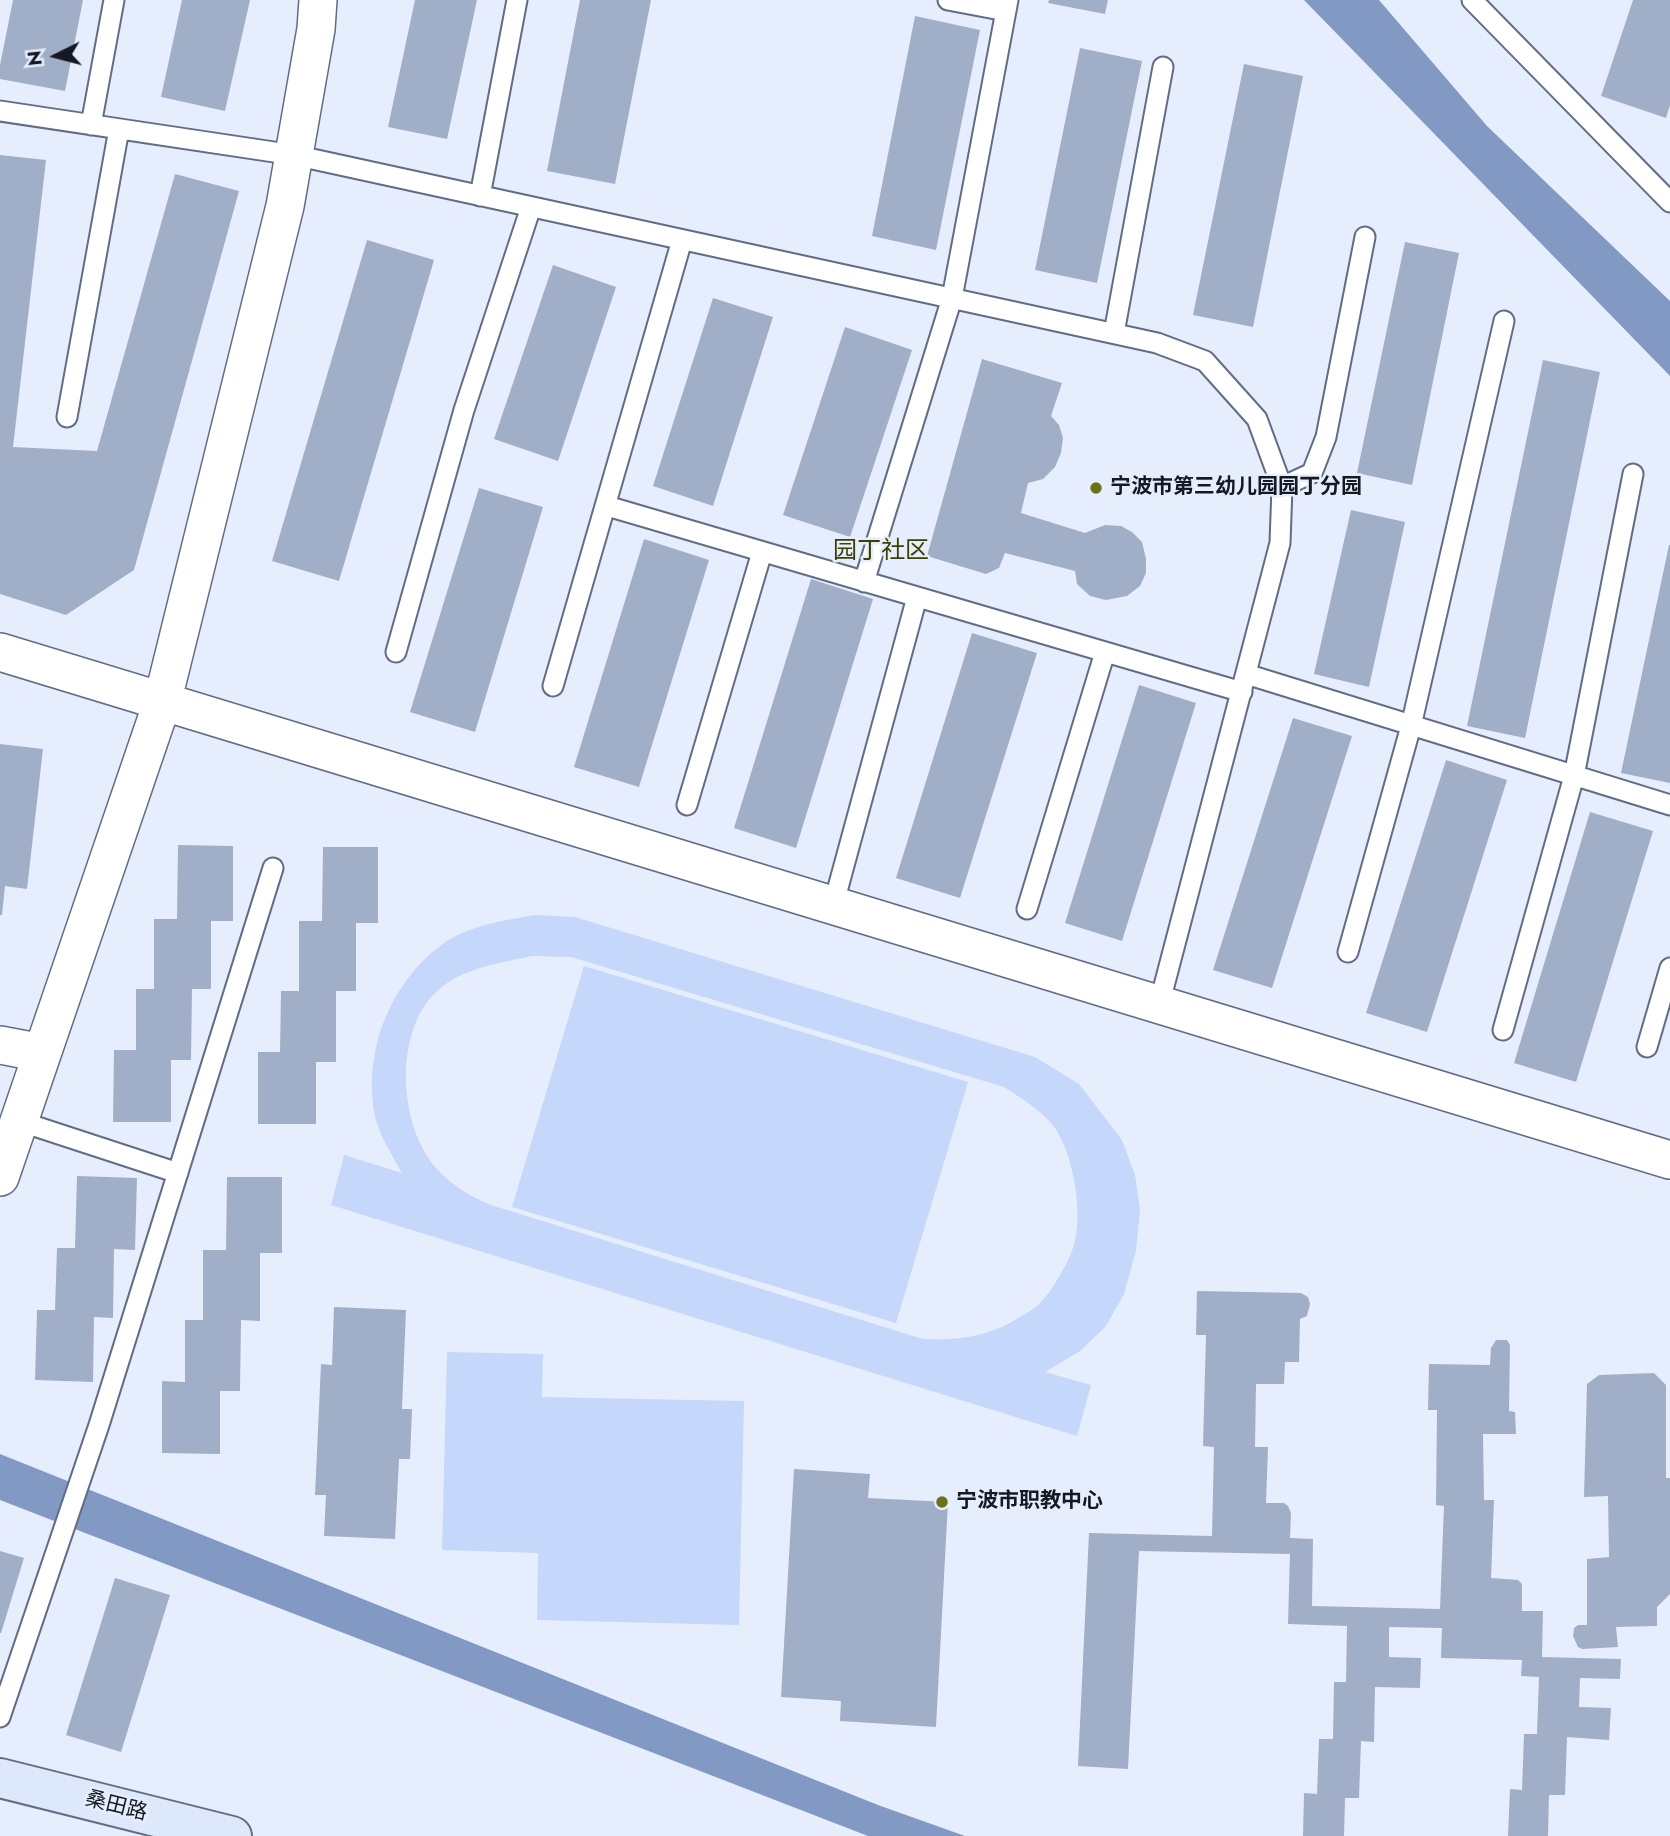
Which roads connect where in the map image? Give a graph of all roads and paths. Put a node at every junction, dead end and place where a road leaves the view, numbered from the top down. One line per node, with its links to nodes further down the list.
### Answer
1 (114, 0): 9 (lane)
2 (318, 0): 11 (street)
3 (517, 0): 12 (lane)
4 (948, 0): 6 (lane)
5 (1472, 0): 13 (lane)
6 (1007, 5): 17 (lane)
7 (1163, 67): 19 (lane)
8 (0, 111): 9 (lane)
9 (91, 125): 10 (lane)
10 (119, 129): 11 (lane); 20 (lane)
11 (294, 155): 12 (lane); 32 (street)
12 (480, 196): 14 (lane)
13 (1670, 202)
14 (531, 207): 16 (lane); 28 (lane)
15 (1365, 237): 22 (lane)
16 (682, 240): 17 (lane); 23 (lane)
17 (953, 298): 19 (lane); 25 (lane)
18 (1504, 321): 33 (lane)
19 (1114, 333): 22 (lane)
20 (67, 417)
21 (1633, 474): 34 (lane)
22 (1282, 487): 30 (lane)
23 (607, 506): 24 (lane); 31 (lane)
24 (762, 552): 25 (lane); 35 (lane)
25 (864, 582): 26 (lane)
26 (917, 597): 29 (lane); 38 (lane)
27 (0, 652): 32 (street)
28 (396, 652)
29 (1105, 652): 30 (lane); 39 (lane)
30 (1244, 683): 33 (lane); 42 (lane)
31 (553, 686)
32 (162, 702): 38 (street); 46 (street)
33 (1412, 726): 34 (lane); 40 (lane)
34 (1574, 776): 36 (lane); 43 (lane)
35 (688, 805)
36 (1670, 805)
37 (273, 868): 49 (lane)
38 (833, 906): 42 (street)
39 (1027, 909)
40 (1348, 952)
41 (1670, 968): 45 (lane)
42 (1159, 1005): 48 (street)
43 (1503, 1030)
44 (0, 1045): 46 (street)
45 (1647, 1048)
46 (42, 1053): 47 (street)
47 (19, 1121): 49 (lane); 50 (street)
48 (1670, 1160)
49 (178, 1173): 51 (lane)
50 (0, 1177)
51 (0, 1717)
52 (0, 1778): 53 (main road, 桑田路)
53 (232, 1836)

